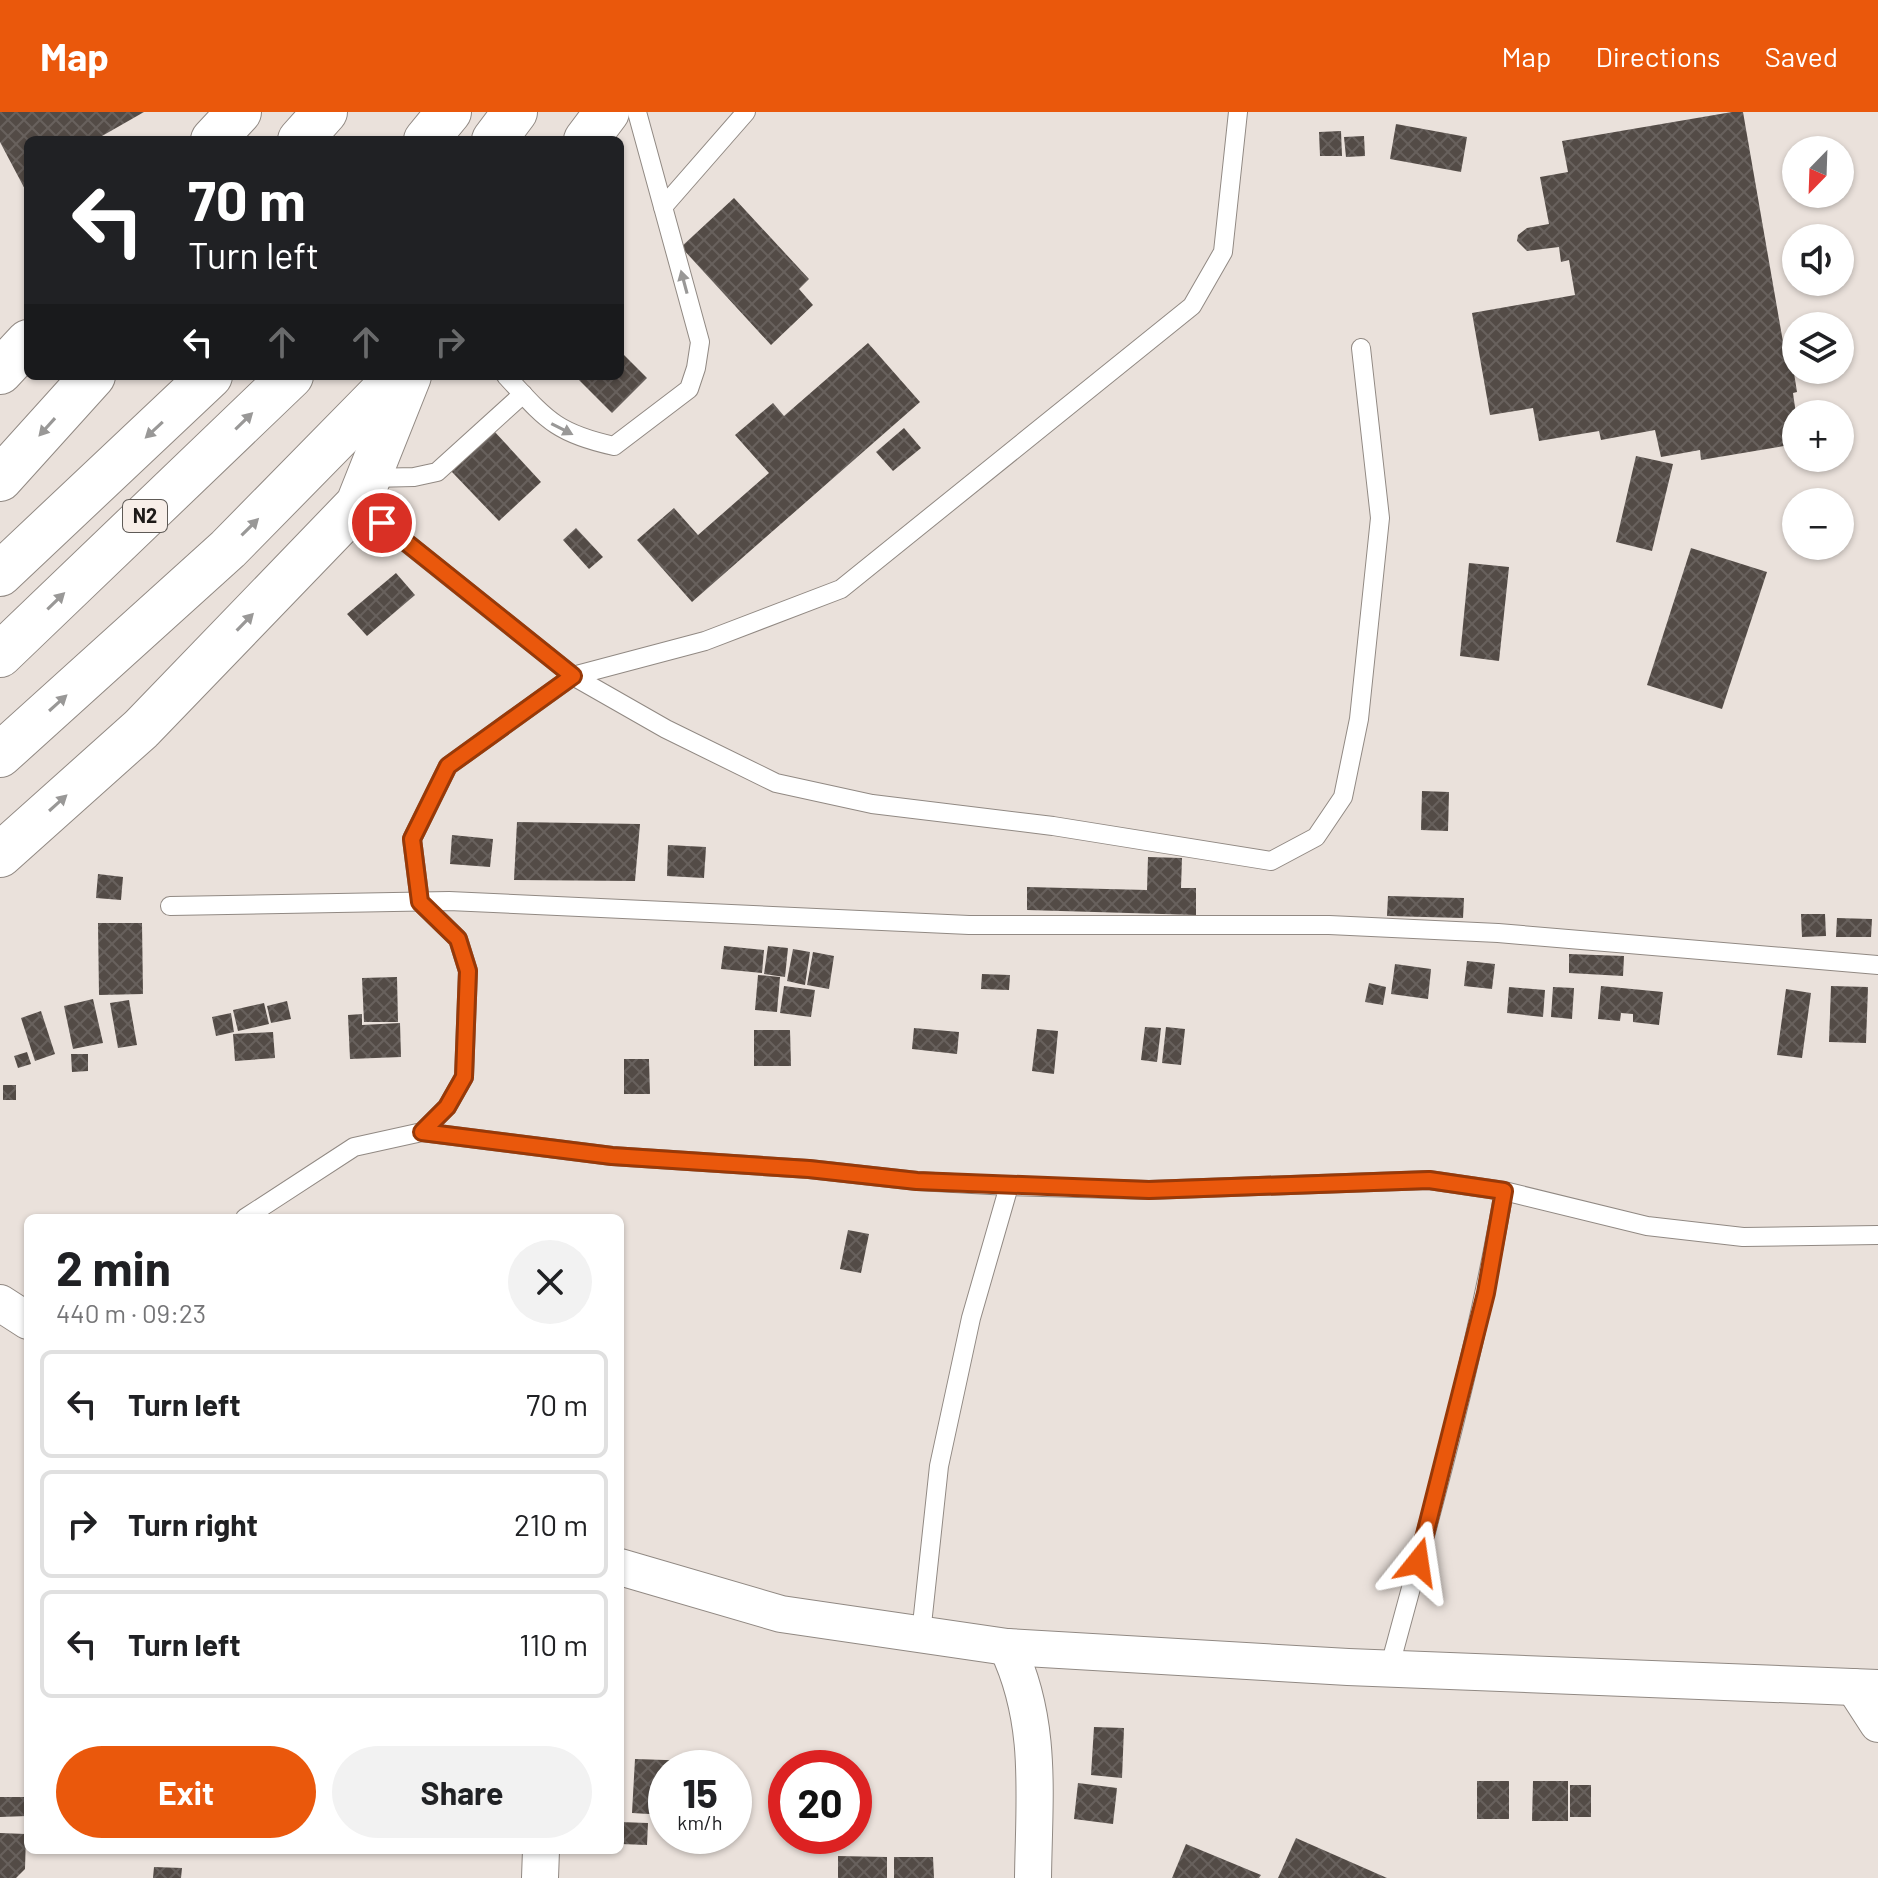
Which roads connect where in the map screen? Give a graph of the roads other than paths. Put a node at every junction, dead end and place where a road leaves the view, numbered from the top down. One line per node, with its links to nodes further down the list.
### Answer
1 (239, 112): 9 (main road)
2 (325, 112): 10 (main road)
3 (449, 112): 11 (main road)
4 (515, 112): 12 (main road)
5 (607, 112): 13 (main road)
6 (637, 112): 14 (lane)
7 (746, 112): 14 (lane)
8 (1238, 112): 29 (lane)
9 (217, 136)
10 (304, 136)
11 (429, 136)
12 (497, 136)
13 (589, 136)
14 (663, 207): 24 (lane, one-way to 14)
15 (24, 346): 17 (main road)
16 (1361, 348): 29 (lane)
17 (0, 372)
18 (89, 380): 25 (main road, one-way to 25)
19 (206, 380): 27 (main road, N2, one-way to 27)
20 (287, 380): 28 (main road, N2, one-way to 20)
21 (394, 380): 30 (main road, one-way to 21)
22 (407, 380): 26 (main road)
23 (510, 380): 24 (lane)
24 (523, 394): 26 (lane)
25 (0, 479)
26 (364, 491): 29 (lane); 31 (main road, one-way to 26)
27 (0, 574)
28 (0, 655)
29 (573, 676): 32 (lane)
30 (0, 755)
31 (0, 855)
32 (420, 902): 33 (lane); 34 (lane); 35 (lane)
33 (170, 906)
34 (1878, 965)
35 (422, 1132): 36 (lane); 38 (lane)
36 (1009, 1186): 37 (lane); 43 (lane)
37 (1504, 1191): 39 (lane); 45 (lane)
38 (251, 1214)
39 (1878, 1235)
40 (0, 1303): 41 (street)
41 (24, 1318)
42 (624, 1568): 43 (street)
43 (921, 1634): 44 (street)
44 (1007, 1647): 45 (street); 50 (street)
45 (1389, 1669): 46 (street)
46 (1866, 1687): 47 (street)
47 (1878, 1724)
48 (541, 1854): 49 (street)
49 (540, 1878)
50 (1033, 1878)

